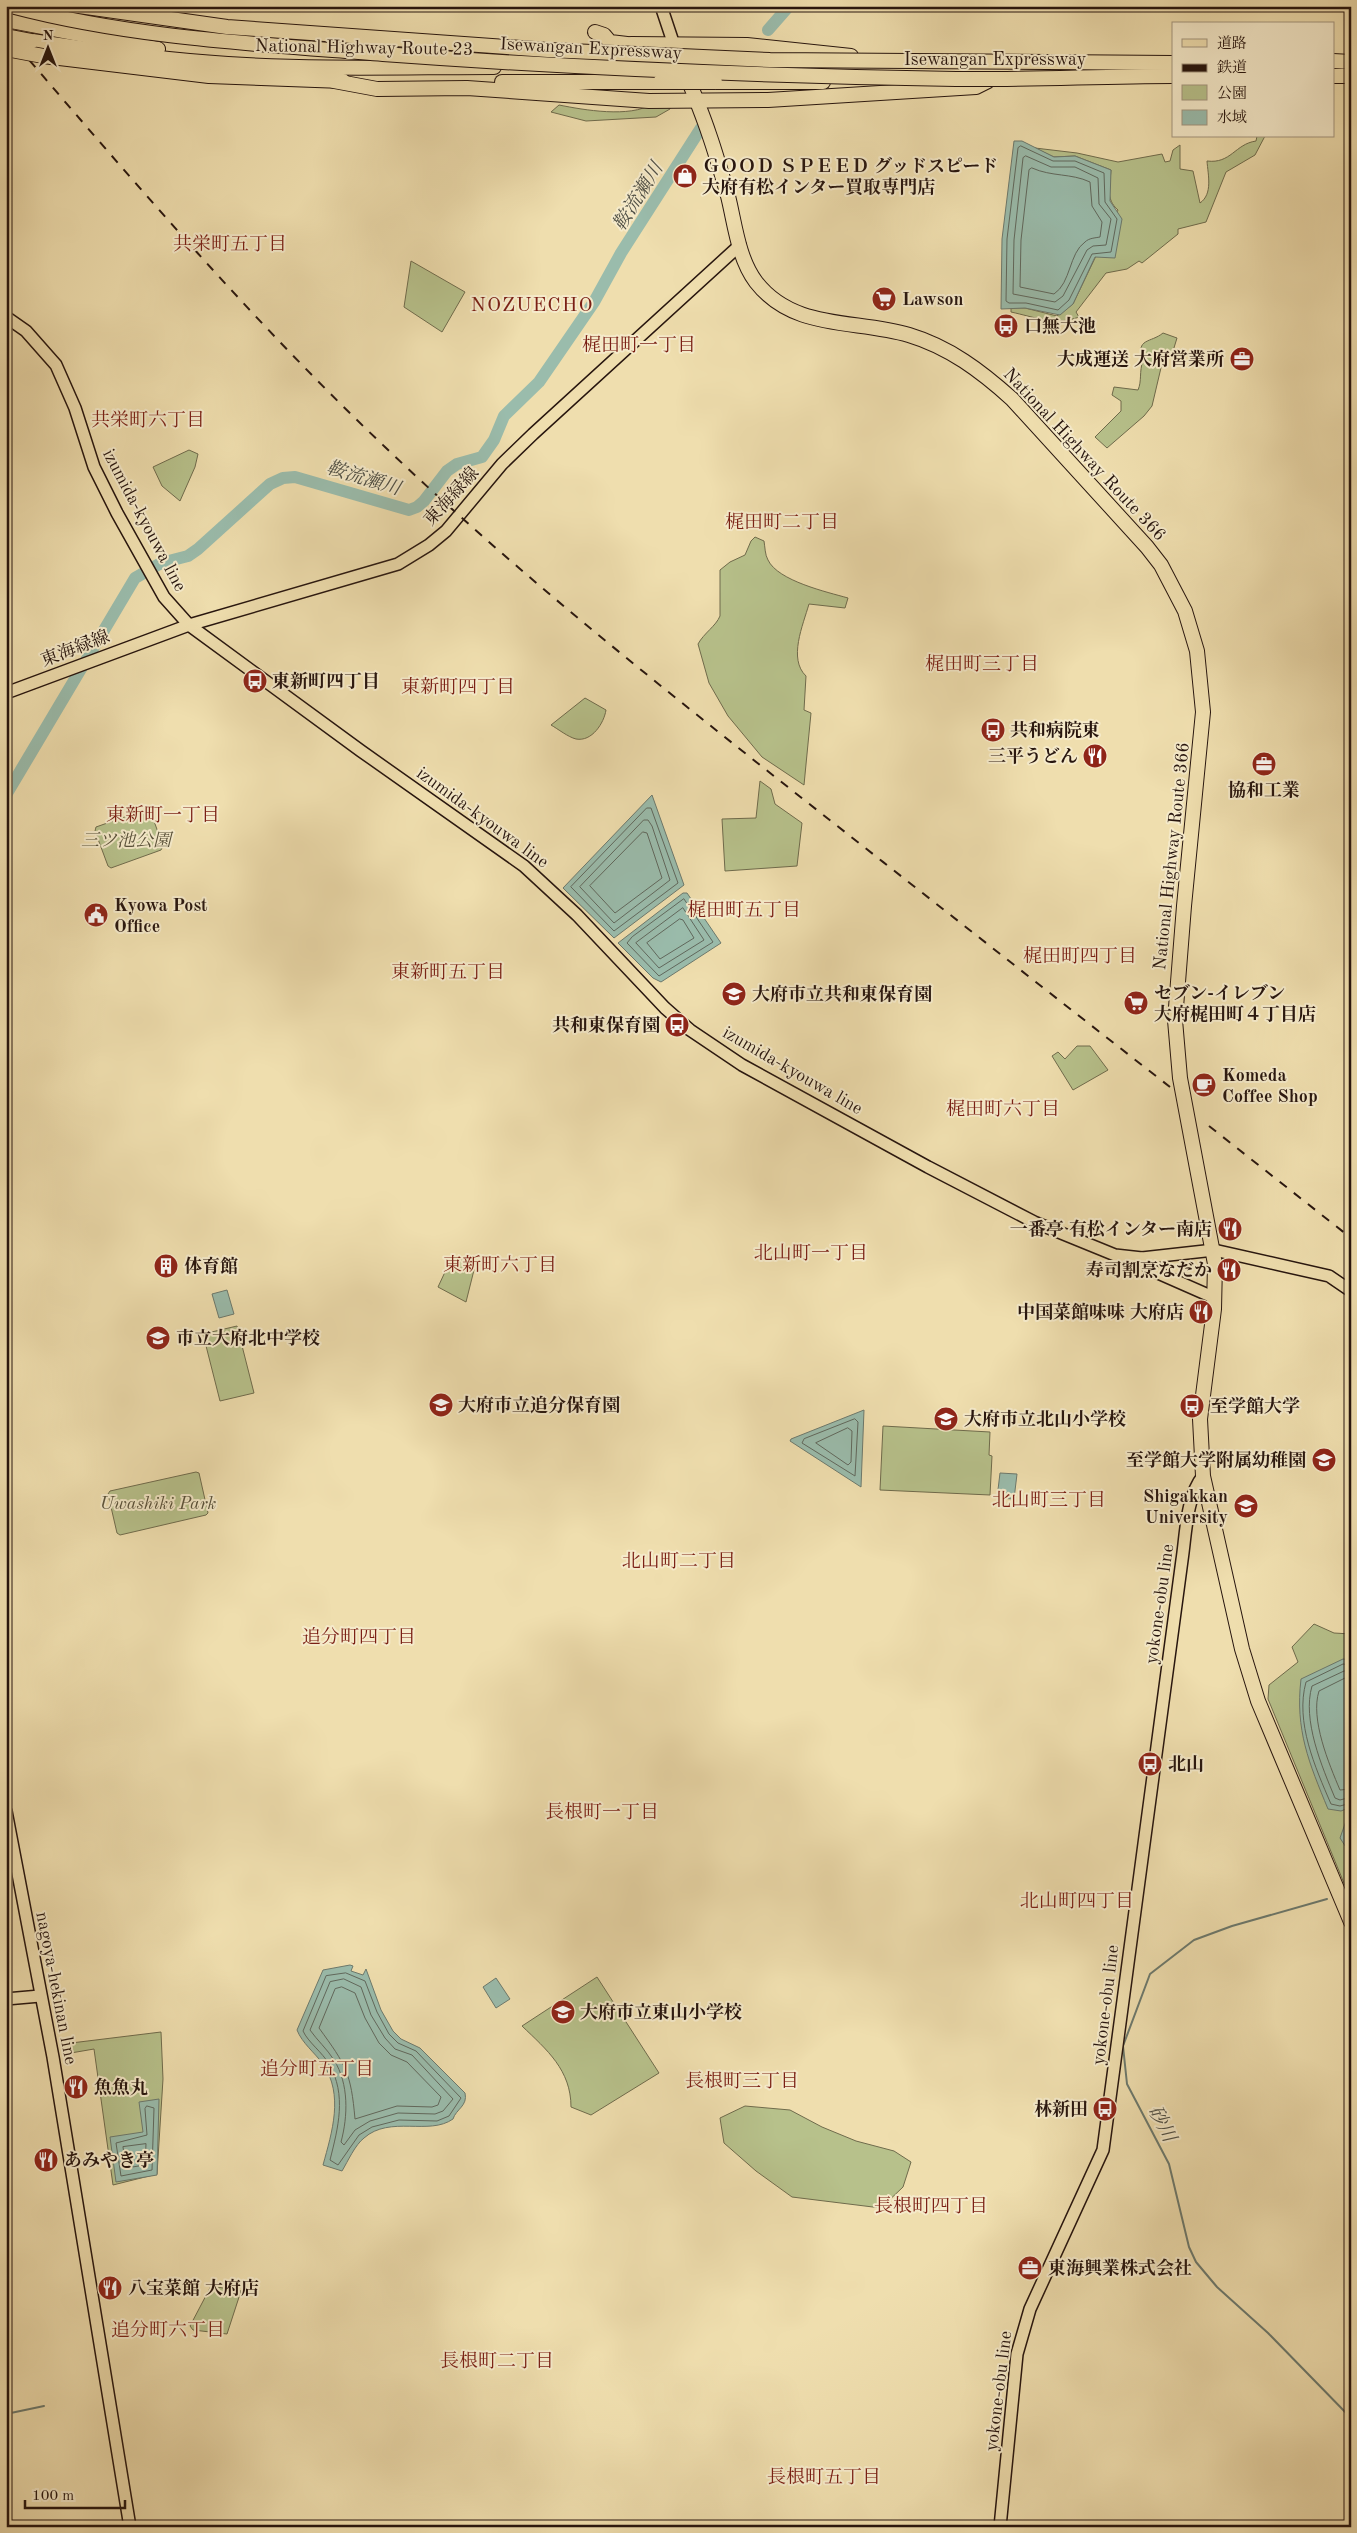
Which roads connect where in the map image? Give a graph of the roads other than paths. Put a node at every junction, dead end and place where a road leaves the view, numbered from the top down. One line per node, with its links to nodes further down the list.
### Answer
1 (11, 6): 17 (highway, Isewangan Expressway, bridge)
2 (79, 6): 11 (highway, Isewangan Expressway, bridge)
3 (661, 6): 8 (main road)
4 (6, 20): 15 (highway)
5 (595, 32): 7 (highway)
6 (6, 36): 15 (highway, National Highway Route 23, bridge)
7 (631, 44): 8 (highway); 16 (highway)
8 (674, 45): 10 (highway); 23 (highway, National Highway Route 366)
9 (6, 50): 21 (highway, National Highway Route 23, bridge)
10 (874, 60): 12 (highway, National Highway Route 23); 16 (highway, National Highway Route 23, bridge)
11 (1172, 62)
12 (1172, 62)
13 (1334, 62): 14 (highway)
14 (1351, 62)
15 (366, 67): 16 (highway, National Highway Route 23)
16 (552, 67)
17 (1172, 77)
18 (1172, 77): 22 (highway, National Highway Route 23)
19 (1334, 77): 20 (highway)
20 (1351, 77)
21 (334, 81): 22 (highway, National Highway Route 23, bridge); 23 (highway)
22 (988, 81): 23 (highway)
23 (695, 99): 24 (highway, National Highway Route 366)
24 (740, 245): 26 (main road, 東海緑線); 28 (highway, National Highway Route 366)
25 (6, 317): 26 (main road, izumida-kyouwa line)
26 (189, 625): 27 (main road, 東海緑線); 29 (main road, izumida-kyouwa line)
27 (6, 693)
28 (1214, 1250): 29 (main road, izumida-kyouwa line); 30 (main road, izumida-kyouwa line); 31 (highway, National Highway Route 366)
29 (1142, 1258): 31 (main road)
30 (1351, 1291)
31 (1215, 1298): 32 (highway, National Highway Route 366)
32 (1203, 1476): 34 (highway, National Highway Route 366); 38 (main road, yokone-obu line)
33 (6, 1811): 35 (main road, nagoya-hekinan line)
34 (1351, 1922)
35 (40, 1996): 36 (main road); 37 (main road, nagoya-hekinan line)
36 (6, 1999)
37 (130, 2527)
38 (1000, 2527)

